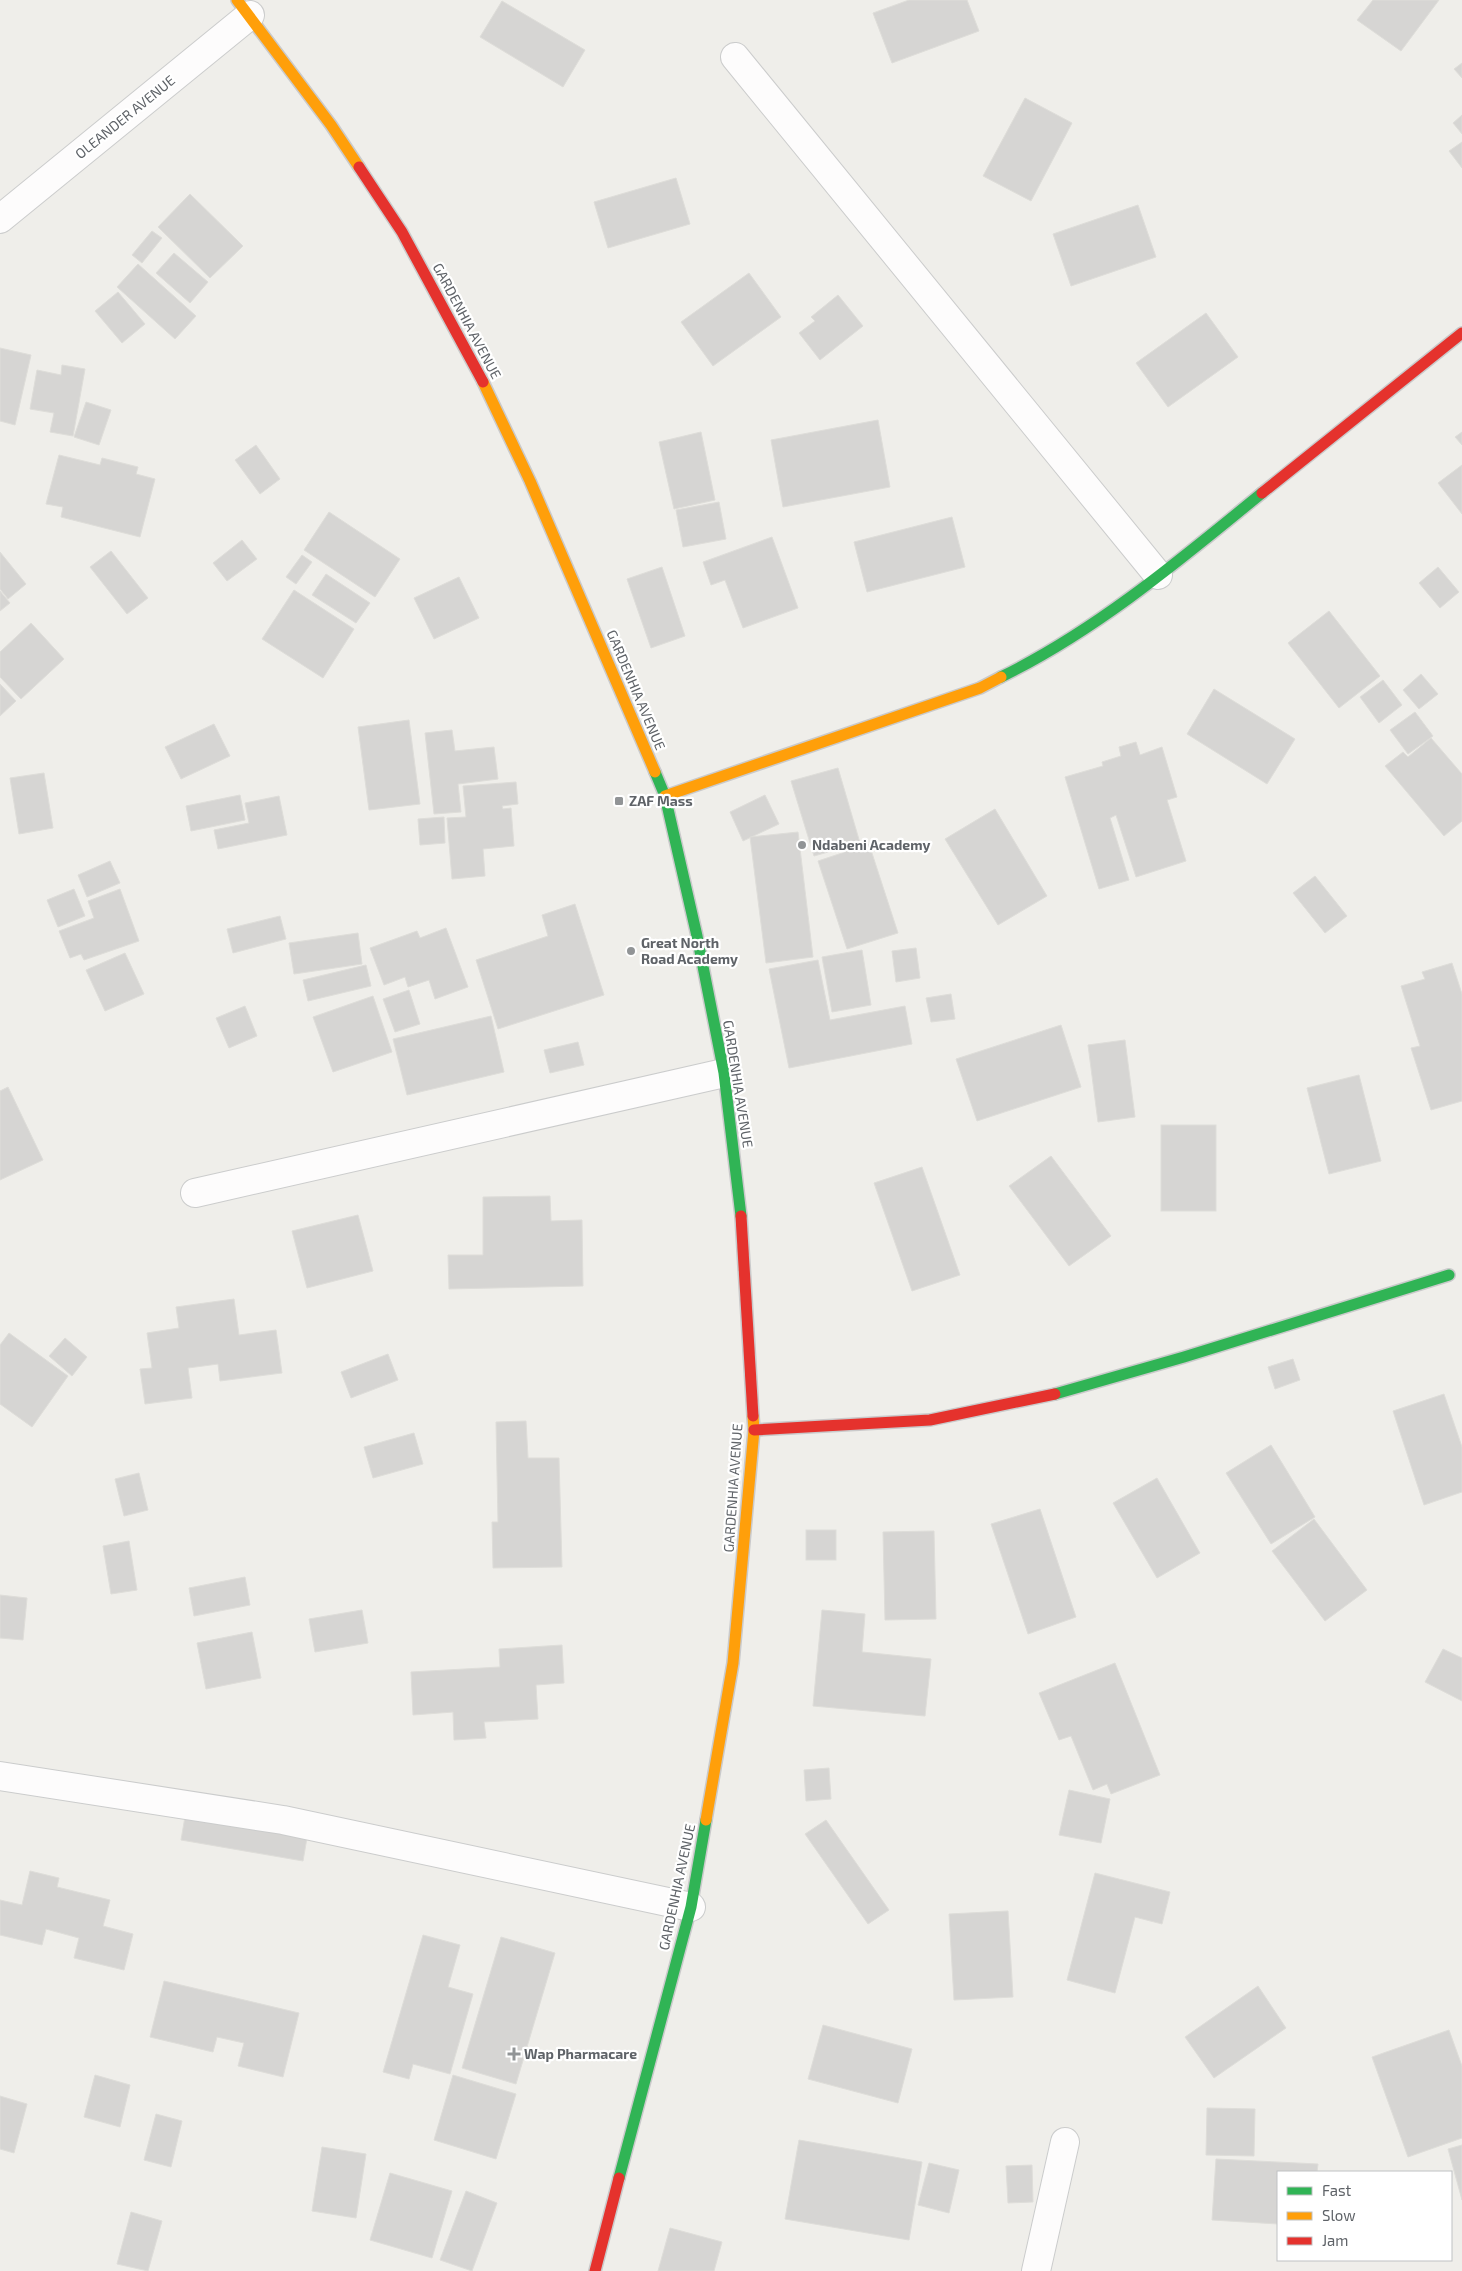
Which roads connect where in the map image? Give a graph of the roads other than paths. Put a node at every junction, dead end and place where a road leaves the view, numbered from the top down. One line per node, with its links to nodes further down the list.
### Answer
1 (244, 8): 3 (street, OLEANDER AVENUE); 6 (main road, GARDENHIA AVENUE)
2 (735, 57): 5 (street)
3 (0, 220)
4 (1462, 333): 5 (main road)
5 (1158, 575): 6 (main road)
6 (664, 796): 7 (main road, GARDENHIA AVENUE)
7 (724, 1074): 8 (street); 10 (main road, GARDENHIA AVENUE)
8 (195, 1192)
9 (1449, 1275): 10 (main road)
10 (754, 1430): 12 (main road, GARDENHIA AVENUE)
11 (0, 1776): 12 (street)
12 (691, 1907): 14 (main road, GARDENHIA AVENUE)
13 (1065, 2142): 15 (street)
14 (594, 2271)
15 (1036, 2271)

